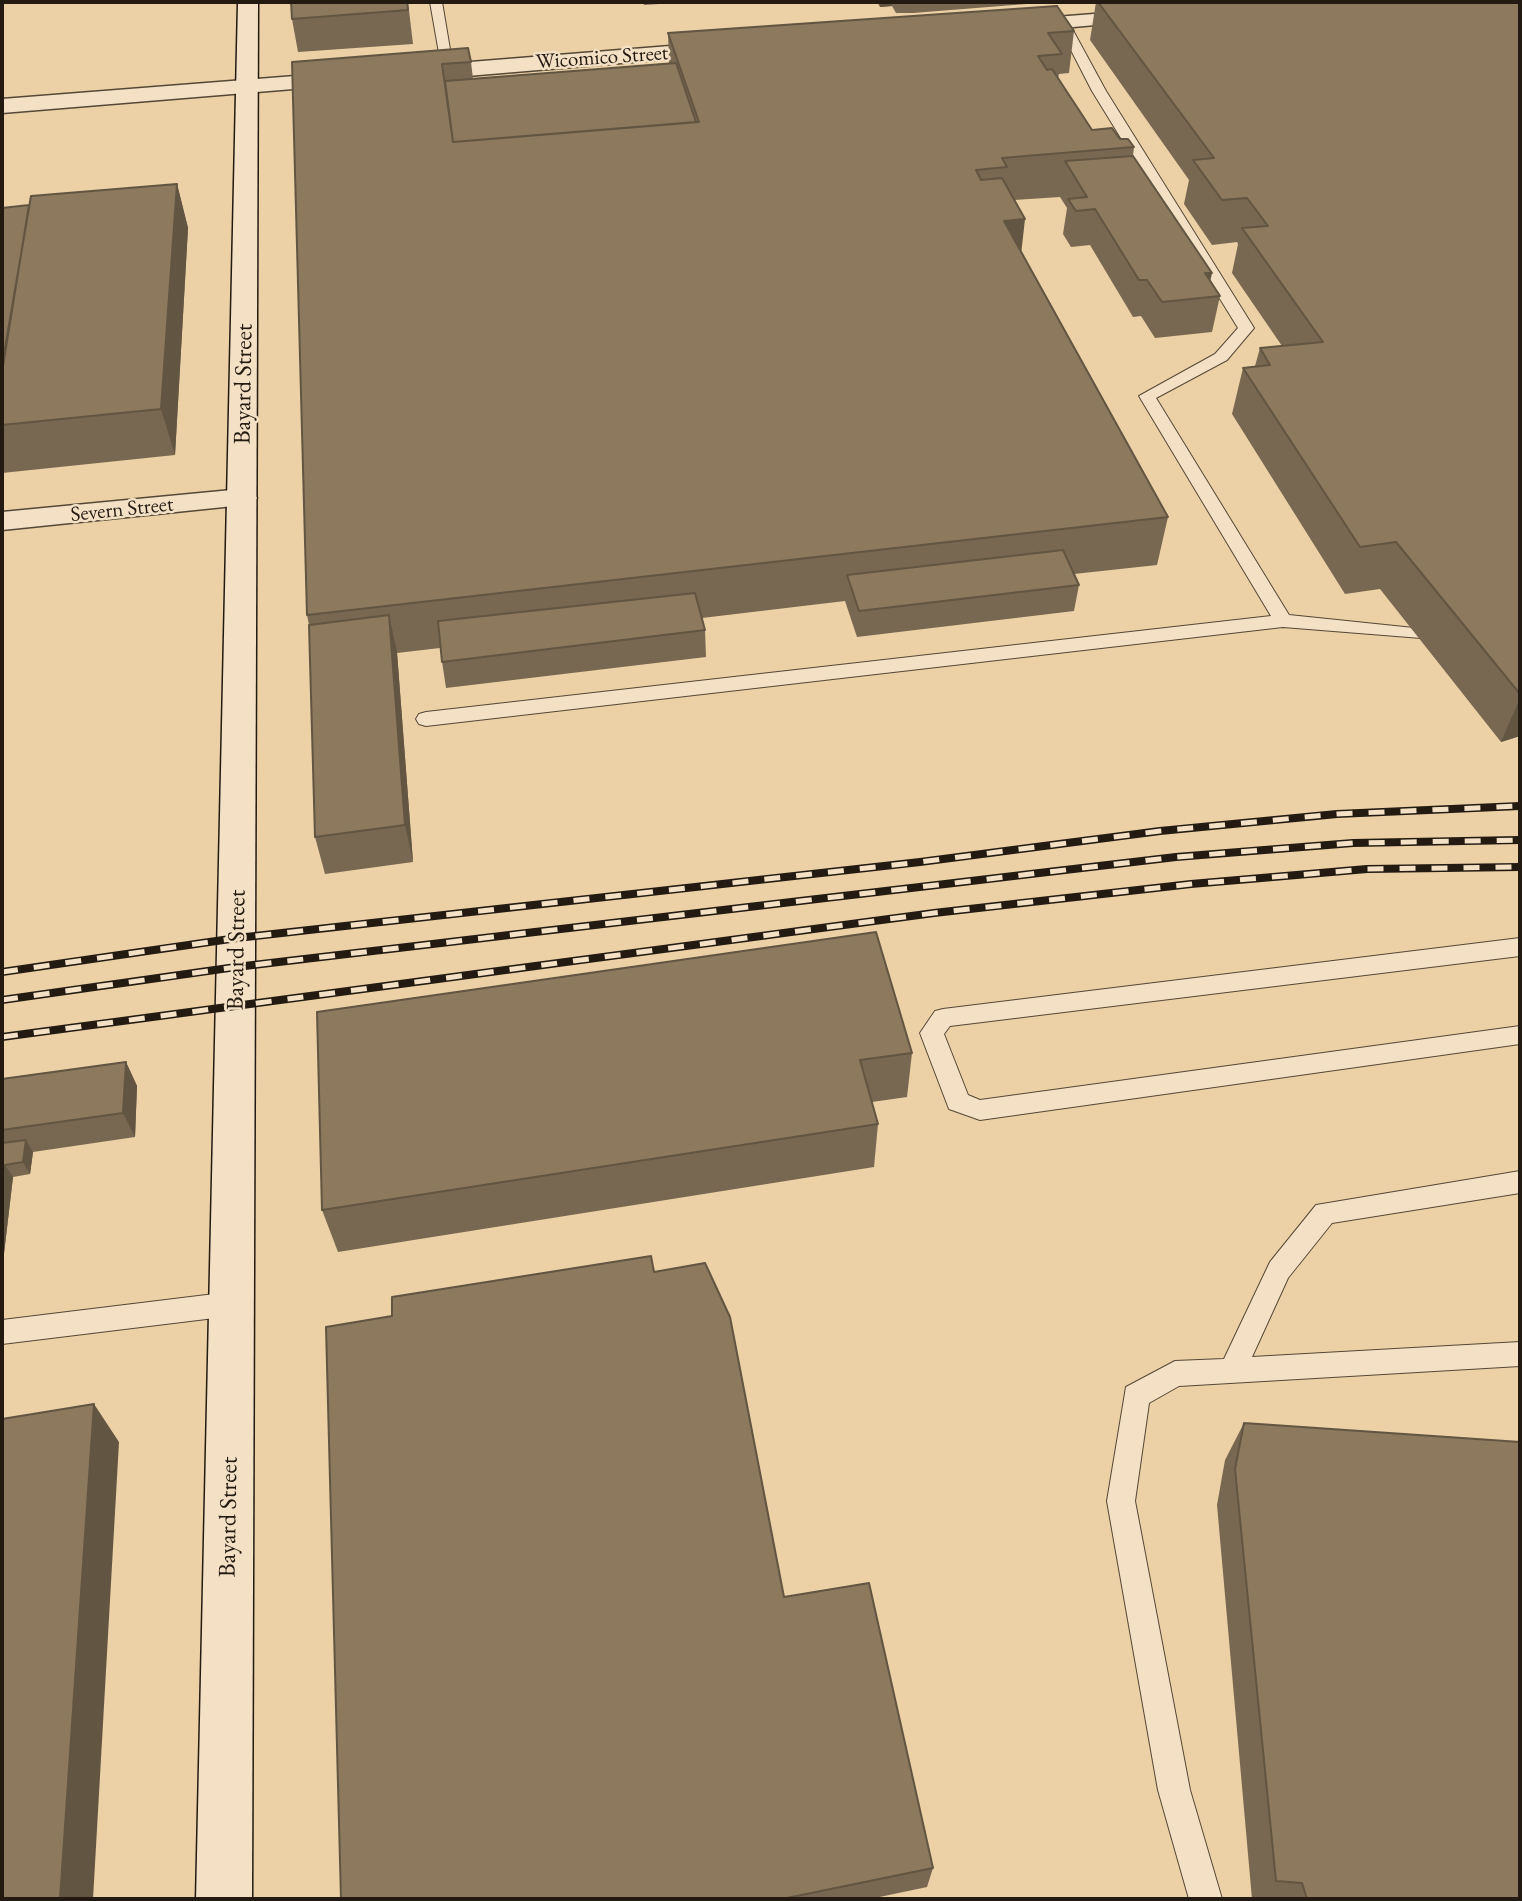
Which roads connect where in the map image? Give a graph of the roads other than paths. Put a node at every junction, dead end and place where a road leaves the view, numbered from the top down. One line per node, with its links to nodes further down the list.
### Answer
1 (248, 2): 10 (street, Bayard Street)
2 (436, 2): 7 (lane)
3 (1170, 14): 4 (street)
4 (1063, 23): 5 (street); 14 (lane)
5 (996, 28)
6 (737, 48): 7 (street, Wicomico Street)
7 (449, 70): 8 (street, Wicomico Street)
8 (396, 75)
9 (369, 77): 10 (street)
10 (247, 87): 11 (street); 12 (street, Bayard Street)
11 (2, 106)
12 (242, 498): 13 (street, Severn Street); 20 (street, Bayard Street)
13 (2, 521)
14 (1283, 621): 15 (lane); 16 (lane)
15 (1414, 634)
16 (426, 719)
17 (1520, 947): 18 (lane)
18 (1520, 1035)
19 (1520, 1182): 23 (lane)
20 (231, 1304): 21 (lane); 24 (street, Bayard Street)
21 (2, 1332)
22 (1520, 1354): 23 (lane)
23 (1232, 1371): 25 (lane)
24 (224, 1899)
25 (1205, 1899)

